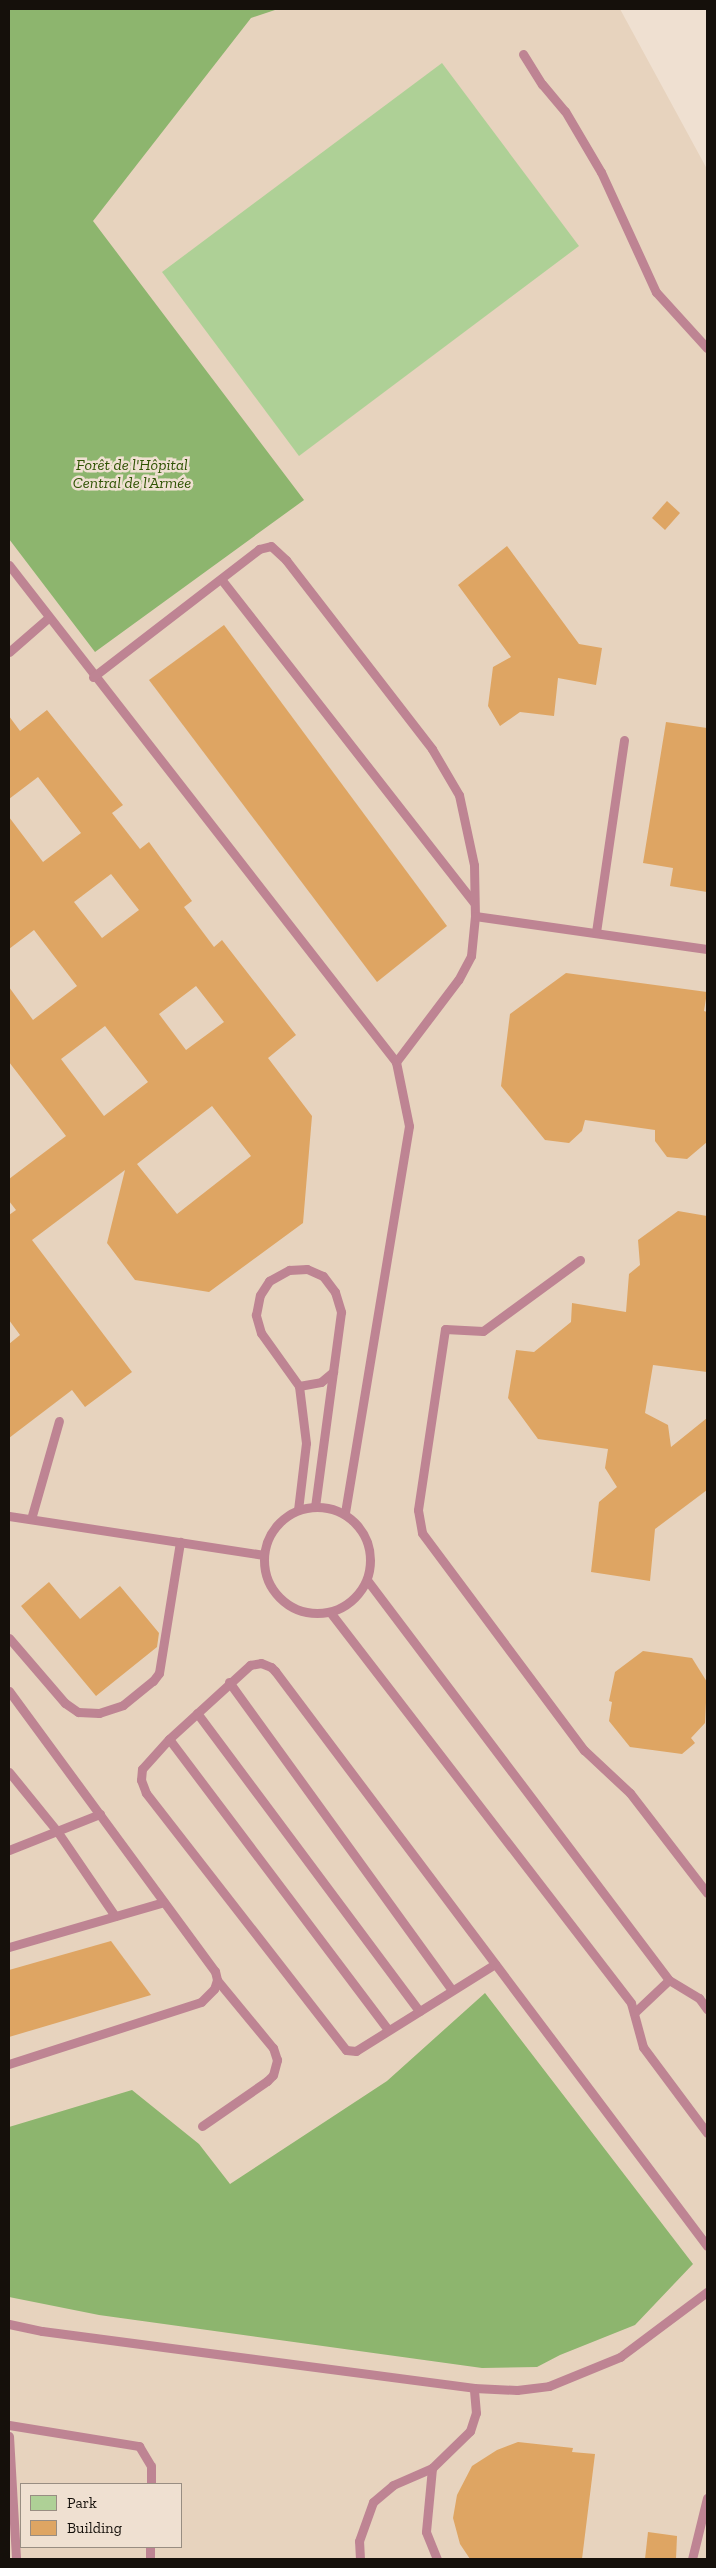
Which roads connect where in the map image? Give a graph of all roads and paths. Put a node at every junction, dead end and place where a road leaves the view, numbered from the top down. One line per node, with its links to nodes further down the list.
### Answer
1 (524, 54): 2 (lane)
2 (707, 348)
3 (9, 565): 5 (lane)
4 (221, 579): 7 (lane); 9 (lane); 9 (lane)
5 (48, 618): 6 (lane); 7 (lane)
6 (9, 652)
7 (93, 677): 13 (lane)
8 (624, 740): 11 (lane)
9 (473, 902): 10 (lane)
10 (475, 916): 11 (lane); 13 (lane)
11 (596, 932): 12 (lane)
12 (707, 949)
13 (396, 1062): 20 (lane)
14 (580, 1260): 36 (lane)
15 (333, 1372): 16 (lane); 16 (lane); 18 (lane)
16 (300, 1386): 19 (lane)
17 (59, 1421): 22 (lane)
18 (315, 1506): 19 (lane); 20 (lane)
19 (298, 1510): 24 (lane)
20 (345, 1514): 25 (lane)
21 (9, 1516): 22 (lane)
22 (31, 1519): 23 (lane)
23 (180, 1542): 24 (lane); 27 (lane)
24 (264, 1555): 26 (lane)
25 (367, 1580): 26 (lane); 42 (lane)
26 (330, 1612): 46 (lane)
27 (9, 1638)
28 (229, 1682): 30 (lane); 40 (lane); 43 (lane)
29 (9, 1691): 33 (lane)
30 (197, 1713): 31 (lane); 45 (lane)
31 (169, 1739): 47 (lane); 47 (lane)
32 (9, 1772): 34 (lane)
33 (100, 1814): 34 (lane); 37 (lane)
34 (57, 1831): 35 (lane); 38 (lane)
35 (9, 1850)
36 (707, 1893)
37 (164, 1902): 38 (lane); 41 (lane)
38 (115, 1916): 39 (lane)
39 (9, 1947)
40 (495, 1964): 43 (lane); 51 (lane)
41 (217, 1980): 48 (lane); 49 (lane)
42 (670, 1980): 44 (lane); 46 (lane)
43 (452, 1990): 45 (lane)
44 (707, 2009)
45 (420, 2011): 47 (lane)
46 (634, 2014): 50 (lane)
47 (388, 2030)
48 (9, 2064)
49 (202, 2126)
50 (707, 2133)
51 (707, 2246)
52 (707, 2292): 54 (lane)
53 (9, 2324): 54 (lane)
54 (474, 2388): 57 (lane)
55 (9, 2425): 58 (lane)
56 (9, 2436): 60 (lane)
57 (432, 2468): 61 (lane); 62 (lane)
58 (151, 2483)
59 (707, 2498): 63 (lane)
60 (16, 2559)
61 (360, 2559)
62 (437, 2559)
63 (692, 2559)

